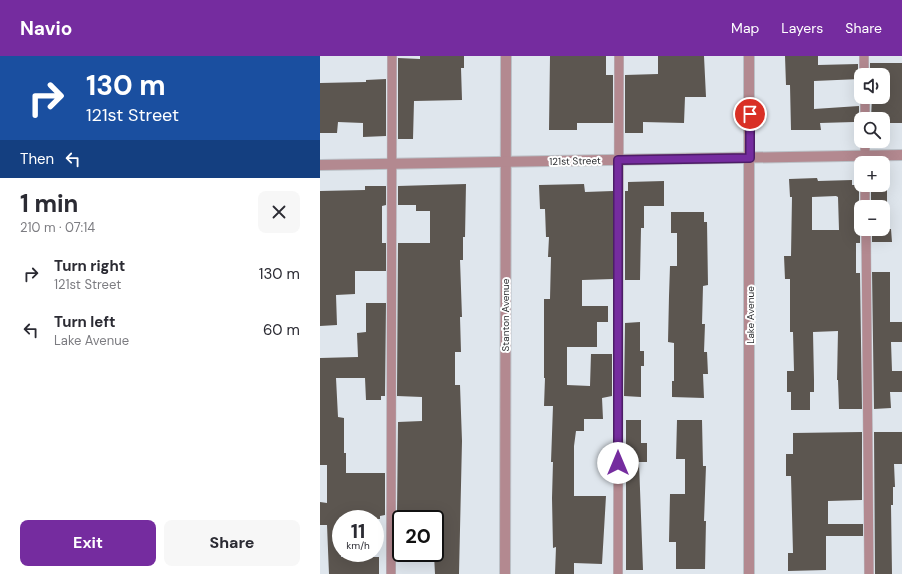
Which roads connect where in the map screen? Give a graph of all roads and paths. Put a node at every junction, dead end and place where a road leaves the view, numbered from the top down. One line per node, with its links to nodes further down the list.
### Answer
1 (392, 56): 13 (lane)
2 (506, 56): 12 (street, Stanton Avenue)
3 (619, 56): 11 (lane)
4 (749, 56): 9 (street, Lake Avenue)
5 (864, 56): 6 (lane)
6 (864, 68)
7 (902, 155): 8 (street, 121st Street)
8 (890, 156)
9 (750, 158): 10 (street, 121st Street); 11 (street, 121st Street); 19 (street, Lake Avenue)
10 (854, 159)
11 (618, 160): 12 (street, 121st Street); 18 (lane)
12 (505, 163): 13 (street, 121st Street); 17 (street, Stanton Avenue)
13 (392, 164): 14 (street, 121st Street); 16 (lane)
14 (320, 165)
15 (866, 236): 20 (lane)
16 (391, 574)
17 (505, 574)
18 (618, 574)
19 (749, 574)
20 (869, 574)

